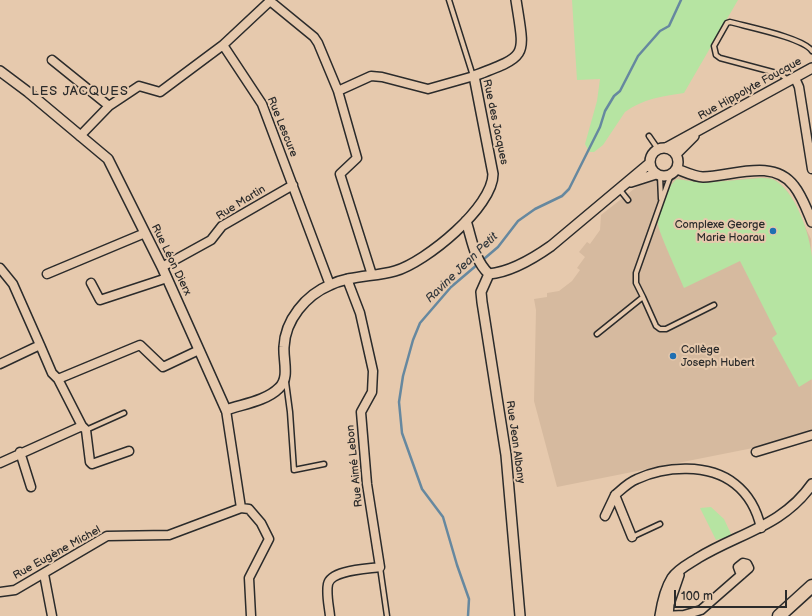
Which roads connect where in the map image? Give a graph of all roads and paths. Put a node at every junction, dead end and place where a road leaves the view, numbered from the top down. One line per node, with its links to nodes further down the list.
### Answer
1 (449, 0): 9 (lane)
2 (516, 0): 9 (street, Rue des Jacques)
3 (270, 1): 4 (street); 11 (street)
4 (223, 45): 12 (street); 22 (street, Rue Lescure)
5 (812, 51): 10 (lane)
6 (52, 60): 12 (street)
7 (812, 68): 10 (street, Rue Hippolyte Foucque)
8 (0, 71): 14 (street, Rue Léon Dierx)
9 (474, 76): 11 (street); 26 (street, Rue des Jacques)
10 (792, 79): 13 (street, Rue Hippolyte Foucque); 19 (street)
11 (338, 91): 33 (street)
12 (109, 106): 14 (street)
13 (699, 131): 16 (street, Rue Hippolyte Foucque); 18 (street, Rue Hippolyte Foucque)
14 (80, 136): 28 (street, Rue Léon Dierx)
15 (649, 136): 16 (lane)
16 (662, 148): 17 (street); 18 (street)
17 (650, 163): 20 (street); 21 (street)
18 (676, 165): 20 (street); 25 (lane); 27 (street)
19 (812, 169)
20 (658, 175): 21 (street); 25 (lane)
21 (628, 183): 23 (street)
22 (293, 185): 29 (street, Rue Martin); 37 (street, Rue Lescure)
23 (620, 190): 24 (lane); 31 (street)
24 (628, 200)
25 (662, 203): 38 (lane)
26 (466, 221): 31 (street); 33 (street, Rue des Jacques)
27 (812, 222)
28 (145, 233): 29 (street, Rue Léon Dierx); 32 (street)
29 (162, 267): 34 (street, Rue Léon Dierx)
30 (0, 268): 41 (street)
31 (487, 272): 73 (street, Rue Jean Albany)
32 (47, 274)
33 (372, 275): 35 (street, Rue des Jacques)
34 (167, 278): 36 (street); 42 (street, Rue Léon Dierx)
35 (347, 279): 37 (street, Rue des Jacques); 64 (street, Rue Aimé Lebon)
36 (91, 283)
37 (330, 285): 44 (street, Rue des Jacques)
38 (642, 296): 39 (lane); 40 (lane)
39 (714, 305)
40 (597, 334)
41 (40, 345): 43 (street); 45 (street)
42 (199, 350): 45 (street); 46 (street, Rue Léon Dierx)
43 (0, 364)
44 (285, 378): 46 (street); 54 (lane)
45 (58, 379): 48 (street)
46 (226, 410): 58 (street, Rue Léon Dierx)
47 (124, 413): 48 (lane)
48 (84, 428): 50 (street); 51 (street)
49 (812, 435): 52 (street)
50 (129, 451)
51 (20, 452): 53 (street); 56 (street)
52 (756, 452)
53 (0, 462)
54 (324, 464)
55 (812, 484): 61 (street)
56 (31, 487)
57 (615, 495): 59 (street); 61 (street); 62 (street)
58 (241, 508): 65 (street, Rue Eugène Michel); 70 (street)
59 (605, 516)
60 (660, 524): 62 (lane)
61 (761, 528): 63 (street)
62 (632, 537)
63 (693, 562): 74 (street); 75 (street)
64 (380, 567): 71 (street); 72 (lane)
65 (44, 574): 68 (street, Rue Eugène Michel); 69 (street)
66 (741, 575): 75 (street)
67 (812, 586): 76 (main road)
68 (0, 592)
69 (52, 616)
70 (251, 616)
71 (330, 616)
72 (387, 616)
73 (520, 616)
74 (662, 616): 75 (street)
75 (667, 616)
76 (779, 616)

